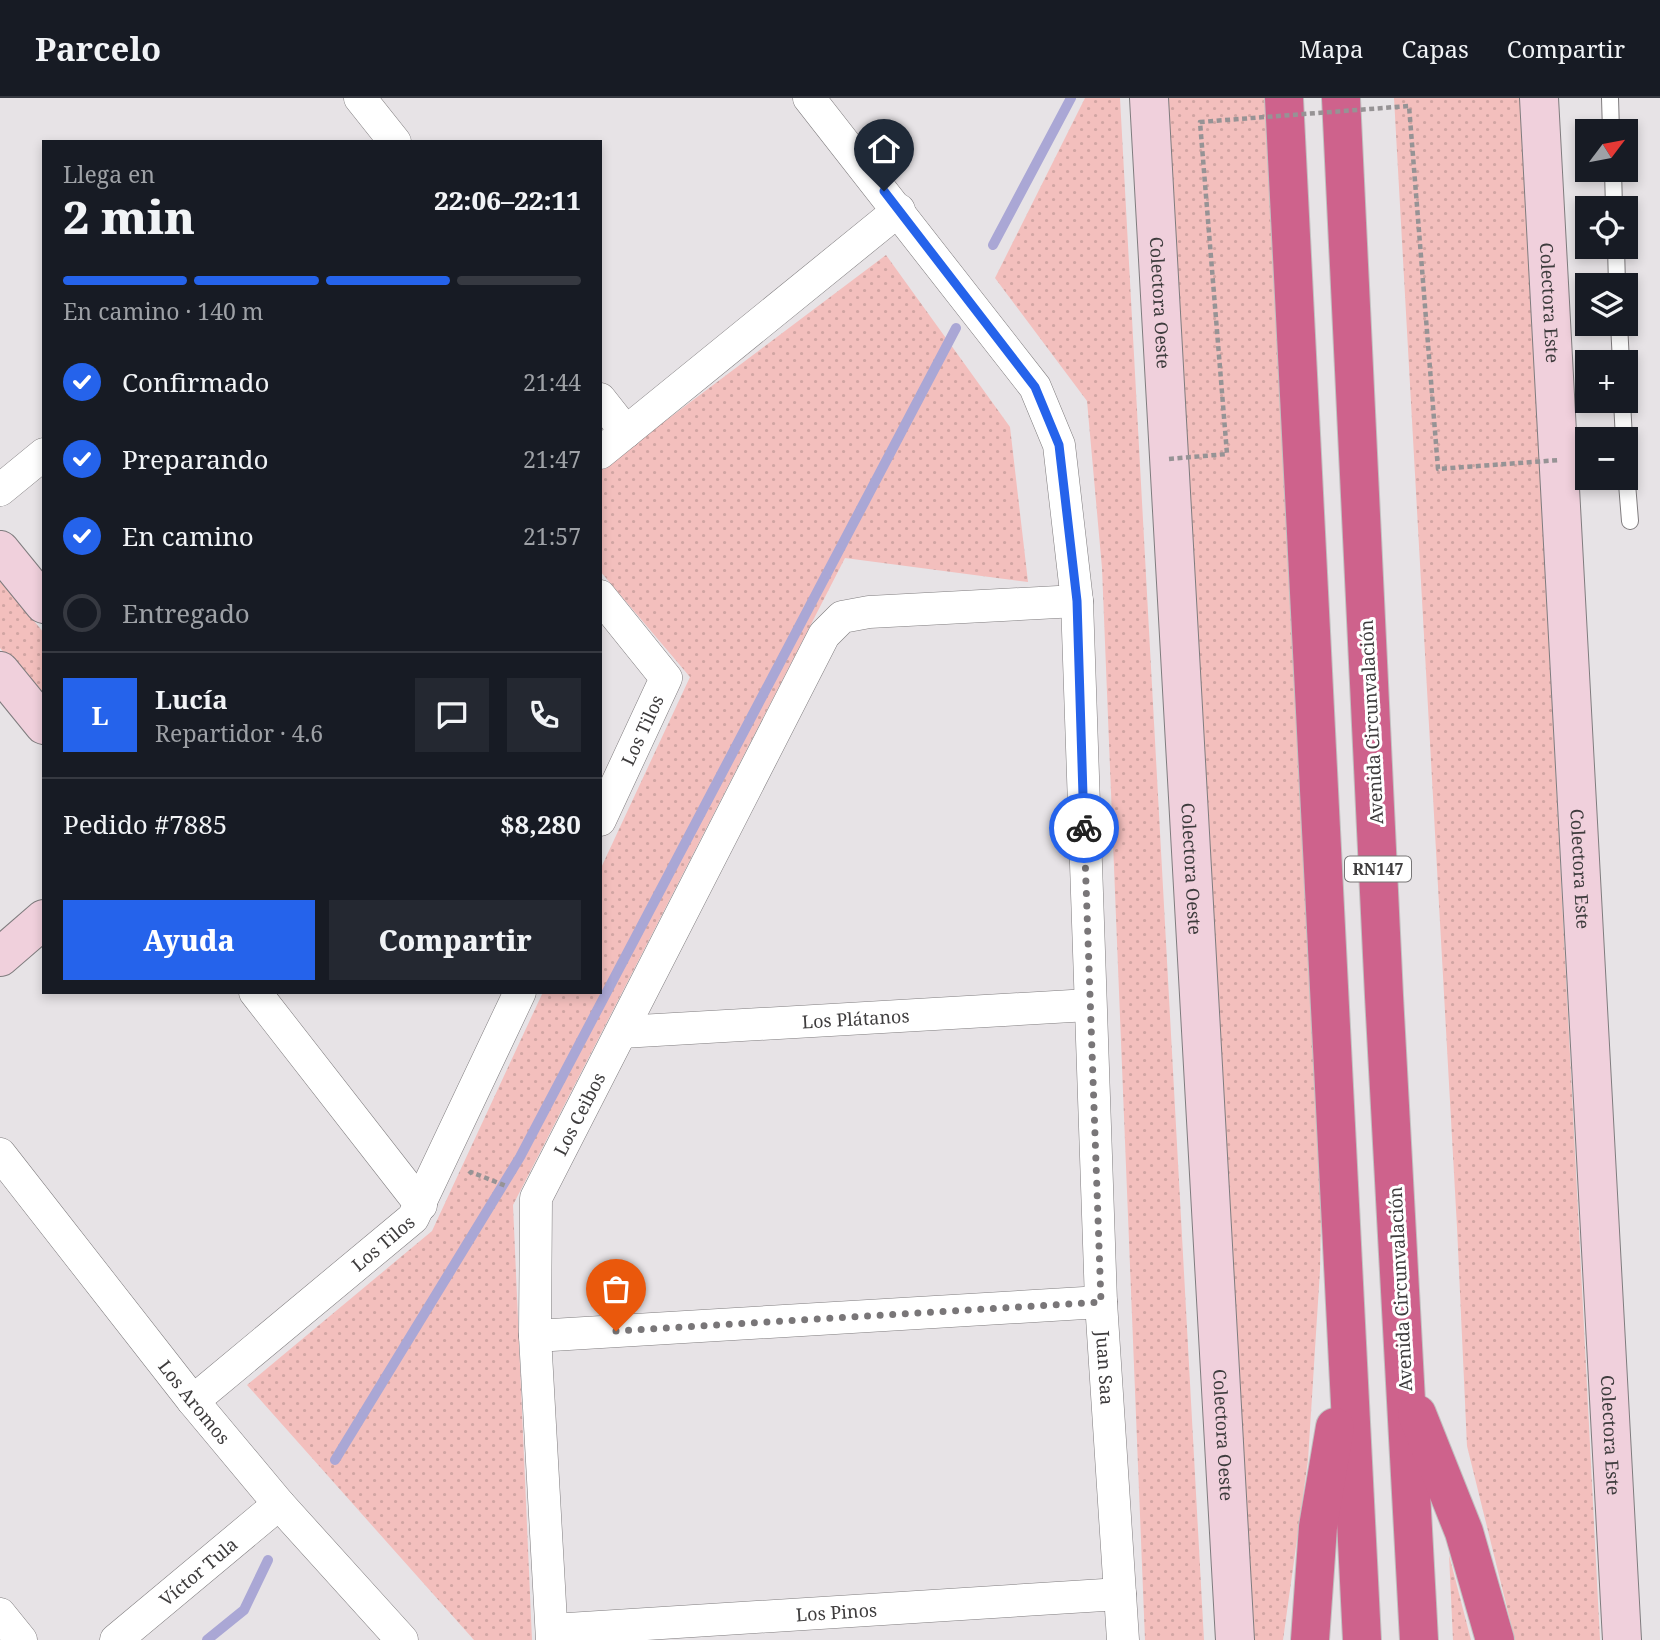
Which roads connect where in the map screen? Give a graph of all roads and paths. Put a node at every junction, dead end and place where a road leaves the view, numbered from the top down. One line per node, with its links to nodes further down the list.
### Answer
1 (360, 98): 9 (street)
2 (809, 98): 10 (street, Juan Saa)
3 (1149, 98): 15 (street, Colectora Oeste)
4 (1284, 98): 38 (highway, RN147)
5 (1341, 98): 39 (highway, Avenida Circunvalación / RN147)
6 (1539, 98): 16 (street, Colectora Este)
7 (1610, 98): 8 (lane)
8 (1611, 119)
9 (393, 140)
10 (899, 210): 12 (street); 22 (street, Juan Saa)
11 (602, 402): 12 (street)
12 (626, 432): 13 (street)
13 (602, 451)
14 (42, 456): 17 (street)
15 (1169, 459): 16 (path, bridge); 49 (street, Colectora Oeste)
16 (1559, 460): 54 (street, Colectora Este)
17 (0, 490)
18 (1628, 490): 19 (lane)
19 (1630, 521)
20 (0, 550): 23 (street)
21 (602, 598): 26 (street, Los Tilos)
22 (1077, 601): 31 (street, Juan Saa); 32 (street, Los Ceibos)
23 (42, 602)
24 (0, 671): 25 (street)
25 (42, 723)
26 (602, 816)
27 (42, 921): 28 (street)
28 (0, 957)
29 (258, 994): 35 (street)
30 (519, 994): 35 (street, Los Tilos)
31 (1089, 1005): 32 (street, Los Plátanos); 36 (street, Juan Saa)
32 (622, 1032): 34 (street, Los Ceibos)
33 (0, 1154): 40 (street, Los Aromos)
34 (536, 1198): 35 (path); 37 (street, Los Ceibos)
35 (421, 1205): 40 (street, Los Tilos)
36 (1101, 1302): 37 (street); 42 (street, Juan Saa)
37 (535, 1336): 44 (street, Los Ceibos)
38 (1347, 1356): 50 (highway); 51 (highway, RN147)
39 (1406, 1386): 52 (highway, Avenida Circunvalación / RN147); 53 (highway)
40 (192, 1401): 41 (street, Los Aromos)
41 (279, 1504): 46 (street, Víctor Tula); 47 (street, Los Aromos)
42 (1120, 1594): 44 (street, Los Pinos); 48 (street, Juan Saa)
43 (0, 1614): 45 (street)
44 (552, 1635)
45 (20, 1640)
46 (116, 1640)
47 (402, 1640)
48 (1123, 1640)
49 (1235, 1640)
50 (1310, 1640)
51 (1362, 1640)
52 (1419, 1640)
53 (1495, 1640)
54 (1622, 1640)

